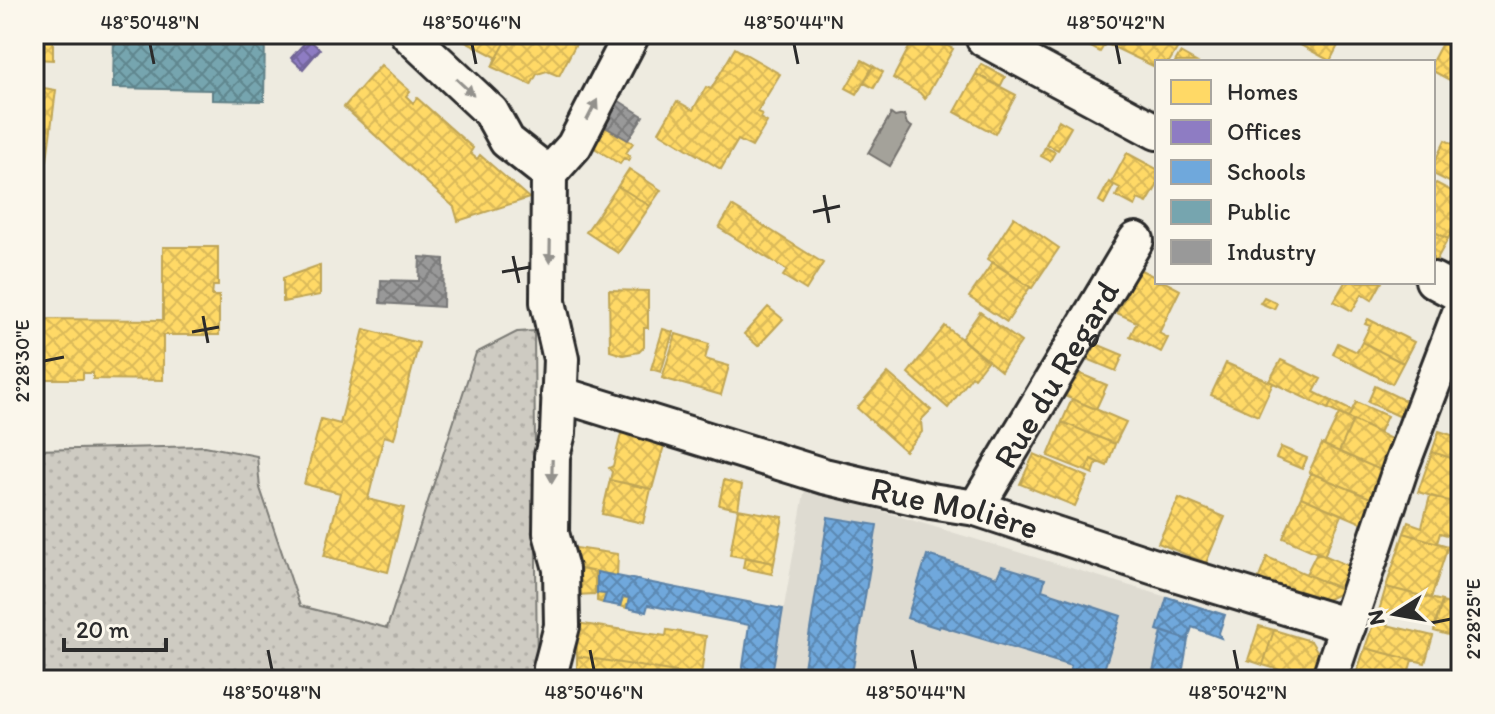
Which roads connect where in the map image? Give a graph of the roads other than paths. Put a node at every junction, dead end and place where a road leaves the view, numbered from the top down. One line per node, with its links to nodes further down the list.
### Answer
1 (408, 34): 5 (street, one-way to 5)
2 (632, 34): 5 (street, one-way to 2)
3 (984, 39): 4 (street)
4 (1155, 131)
5 (549, 174): 11 (street, one-way to 11)
6 (1136, 240): 12 (street, Rue du Regard)
7 (1435, 281): 8 (street)
8 (1461, 295)
9 (1461, 310): 10 (street)
10 (1451, 361): 13 (street)
11 (559, 394): 12 (street, Rue Molière); 14 (street, one-way to 14)
12 (976, 508): 13 (street, Rue Molière)
13 (1348, 626): 15 (street)
14 (552, 680)
15 (1329, 680)

